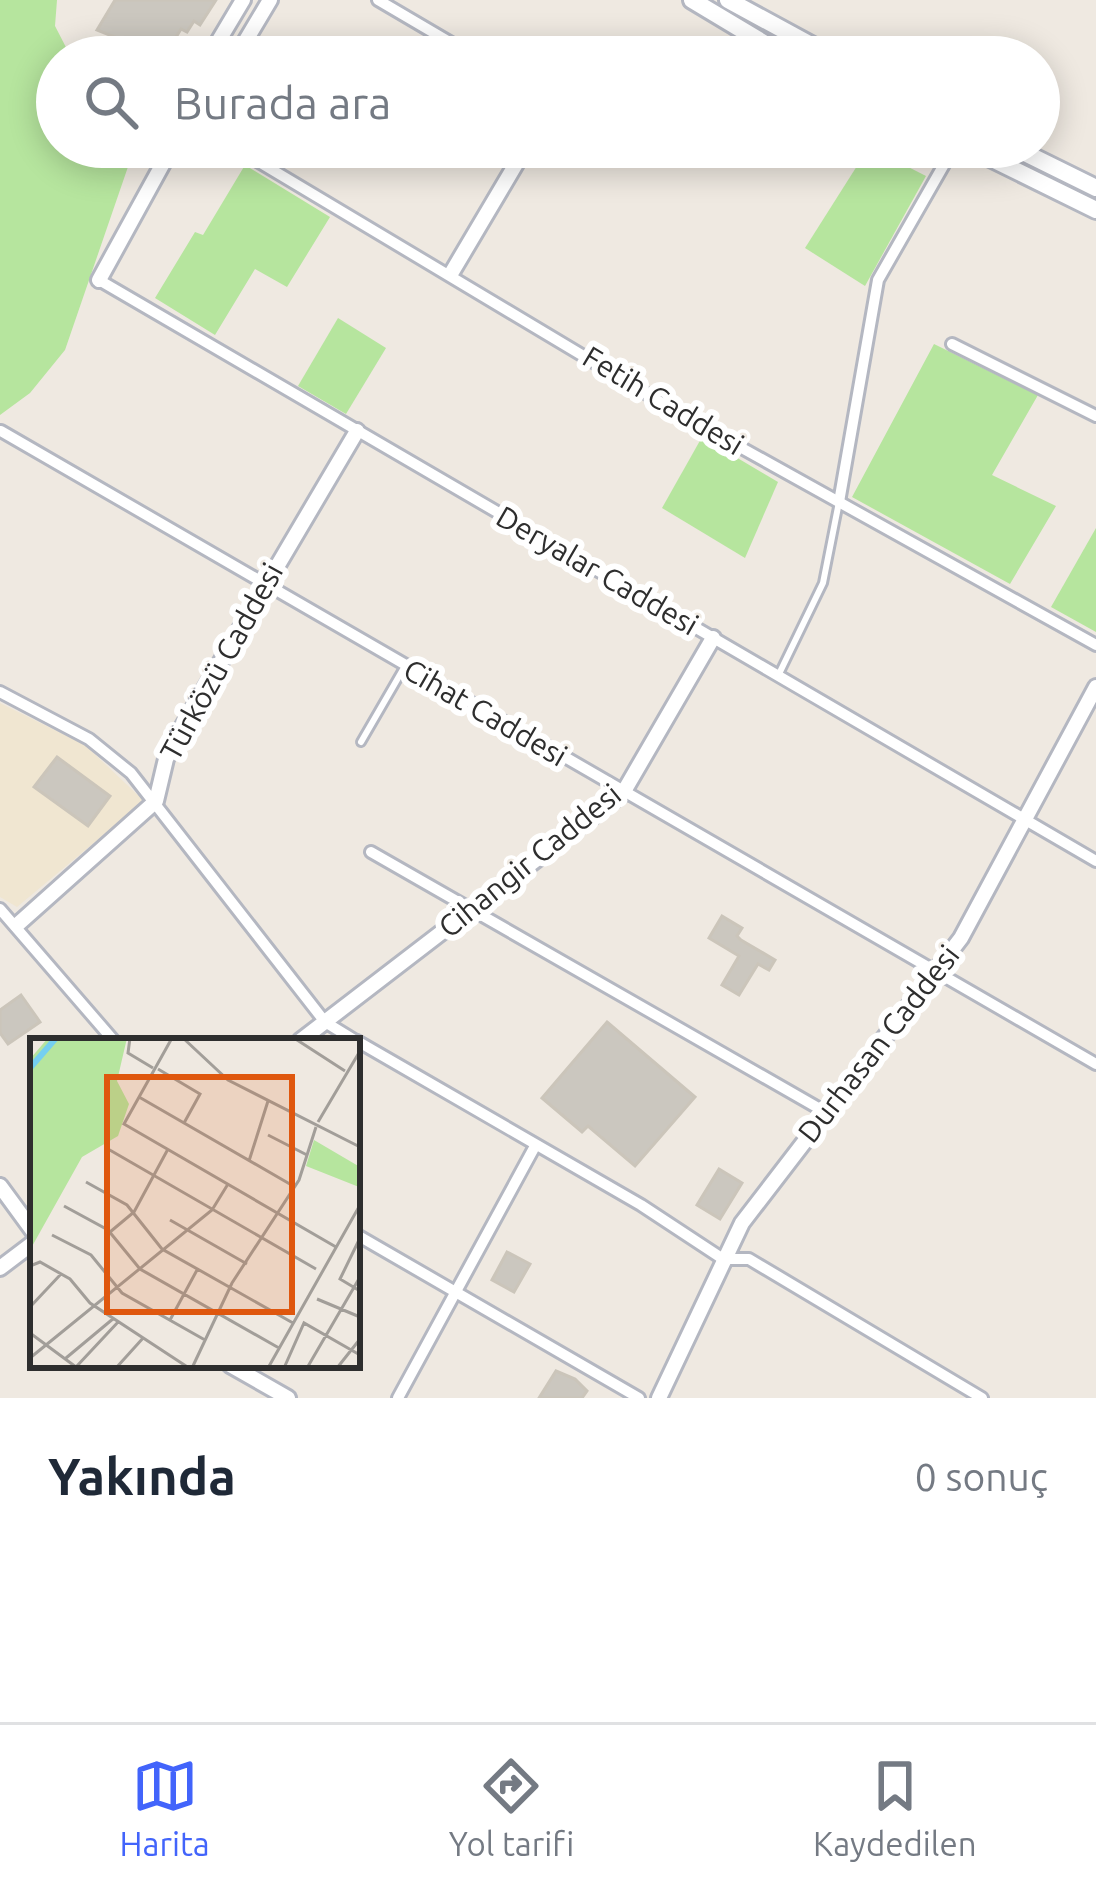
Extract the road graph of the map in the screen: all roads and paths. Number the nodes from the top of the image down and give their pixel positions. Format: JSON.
{"nodes":[{"id":1,"x":243,"y":0,"type":"edge"},
{"id":2,"x":270,"y":0,"type":"edge"},
{"id":3,"x":378,"y":0,"type":"edge"},
{"id":4,"x":692,"y":0,"type":"edge"},
{"id":5,"x":728,"y":0,"type":"edge"},
{"id":6,"x":222,"y":36,"type":"edge"},
{"id":7,"x":249,"y":36,"type":"edge"},
{"id":8,"x":439,"y":36,"type":"edge"},
{"id":9,"x":753,"y":36,"type":"edge"},
{"id":10,"x":794,"y":36,"type":"edge"},
{"id":11,"x":160,"y":168,"type":"edge"},
{"id":12,"x":271,"y":168,"type":"edge"},
{"id":13,"x":514,"y":168,"type":"edge"},
{"id":14,"x":942,"y":168,"type":"edge"},
{"id":15,"x":1011,"y":168,"type":"edge"},
{"id":16,"x":1055,"y":168,"type":"edge"},
{"id":17,"x":1096,"y":188,"type":"edge"},
{"id":18,"x":1096,"y":210,"type":"edge"},
{"id":19,"x":452,"y":272,"type":"junction"},
{"id":20,"x":99,"y":280,"type":"joint"},
{"id":21,"x":952,"y":344,"type":"dead end"},
{"id":22,"x":1096,"y":416,"type":"edge"},
{"id":23,"x":357,"y":430,"type":"junction"},
{"id":24,"x":1,"y":431,"type":"edge"},
{"id":25,"x":839,"y":502,"type":"junction"},
{"id":26,"x":262,"y":584,"type":"junction"},
{"id":27,"x":713,"y":638,"type":"junction"},
{"id":28,"x":1096,"y":645,"type":"edge"},
{"id":29,"x":405,"y":666,"type":"junction"},
{"id":30,"x":778,"y":676,"type":"junction"},
{"id":31,"x":1096,"y":687,"type":"edge"},
{"id":32,"x":0,"y":692,"type":"edge"},
{"id":33,"x":361,"y":742,"type":"dead end"},
{"id":34,"x":623,"y":793,"type":"junction"},
{"id":35,"x":156,"y":801,"type":"junction"},
{"id":36,"x":1023,"y":819,"type":"junction"},
{"id":37,"x":371,"y":852,"type":"dead end"},
{"id":38,"x":1096,"y":861,"type":"edge"},
{"id":39,"x":0,"y":909,"type":"edge"},
{"id":40,"x":471,"y":909,"type":"junction"},
{"id":41,"x":17,"y":925,"type":"junction"},
{"id":42,"x":935,"y":974,"type":"junction"},
{"id":43,"x":325,"y":1022,"type":"junction"},
{"id":44,"x":111,"y":1038,"type":"edge"},
{"id":45,"x":304,"y":1038,"type":"edge"},
{"id":46,"x":352,"y":1038,"type":"edge"},
{"id":47,"x":360,"y":1043,"type":"edge"},
{"id":48,"x":1096,"y":1064,"type":"edge"},
{"id":49,"x":827,"y":1113,"type":"junction"},
{"id":50,"x":534,"y":1148,"type":"junction"},
{"id":51,"x":0,"y":1186,"type":"edge"},
{"id":52,"x":30,"y":1227,"type":"edge"},
{"id":53,"x":360,"y":1236,"type":"edge"},
{"id":54,"x":30,"y":1245,"type":"edge"},
{"id":55,"x":723,"y":1258,"type":"junction"},
{"id":56,"x":0,"y":1268,"type":"edge"},
{"id":57,"x":456,"y":1291,"type":"junction"},
{"id":58,"x":235,"y":1368,"type":"edge"},
{"id":59,"x":288,"y":1398,"type":"edge"},
{"id":60,"x":398,"y":1398,"type":"edge"},
{"id":61,"x":638,"y":1398,"type":"edge"},
{"id":62,"x":658,"y":1398,"type":"edge"},
{"id":63,"x":982,"y":1398,"type":"edge"}],
"edges":[{"from":1,"to":6,"type":"street"},
{"from":2,"to":7,"type":"street"},
{"from":3,"to":8,"type":"street"},
{"from":4,"to":9,"type":"main road"},
{"from":5,"to":10,"type":"main road"},
{"from":11,"to":20,"type":"street"},
{"from":12,"to":19,"type":"street","name":"Fetih Caddesi"},
{"from":13,"to":19,"type":"street"},
{"from":14,"to":25,"type":"street"},
{"from":15,"to":18,"type":"main road"},
{"from":16,"to":17,"type":"main road"},
{"from":19,"to":25,"type":"street","name":"Fetih Caddesi"},
{"from":20,"to":23,"type":"street","name":"Deryalar Caddesi"},
{"from":21,"to":22,"type":"street"},
{"from":23,"to":26,"type":"street","name":"Türközü Caddesi"},
{"from":23,"to":27,"type":"street","name":"Deryalar Caddesi"},
{"from":24,"to":26,"type":"street","name":"Cihat Caddesi"},
{"from":25,"to":28,"type":"street","name":"Fetih Caddesi"},
{"from":25,"to":30,"type":"lane"},
{"from":26,"to":29,"type":"street","name":"Cihat Caddesi"},
{"from":26,"to":35,"type":"street","name":"Türközü Caddesi"},
{"from":27,"to":30,"type":"street","name":"Deryalar Caddesi"},
{"from":27,"to":34,"type":"street","name":"Cihangir Caddesi"},
{"from":29,"to":33,"type":"lane"},
{"from":29,"to":34,"type":"street","name":"Cihat Caddesi"},
{"from":30,"to":36,"type":"street","name":"Deryalar Caddesi"},
{"from":31,"to":36,"type":"street","name":"Durhasan Caddesi"},
{"from":32,"to":35,"type":"street"},
{"from":34,"to":40,"type":"street","name":"Cihangir Caddesi"},
{"from":34,"to":42,"type":"street","name":"Cihat Caddesi"},
{"from":35,"to":41,"type":"street","name":"Türközü Caddesi"},
{"from":35,"to":43,"type":"street"},
{"from":36,"to":38,"type":"street","name":"Deryalar Caddesi"},
{"from":36,"to":42,"type":"street","name":"Durhasan Caddesi"},
{"from":37,"to":40,"type":"street"},
{"from":39,"to":41,"type":"street"},
{"from":40,"to":43,"type":"street","name":"Cihangir Caddesi"},
{"from":40,"to":49,"type":"street"},
{"from":41,"to":44,"type":"street"},
{"from":42,"to":48,"type":"street","name":"Cihat Caddesi"},
{"from":42,"to":49,"type":"street","name":"Durhasan Caddesi"},
{"from":43,"to":45,"type":"street","name":"Cihangir Caddesi"},
{"from":43,"to":46,"type":"street"},
{"from":47,"to":50,"type":"street"},
{"from":49,"to":55,"type":"street","name":"Durhasan Caddesi"},
{"from":50,"to":55,"type":"street"},
{"from":50,"to":57,"type":"street"},
{"from":51,"to":52,"type":"street"},
{"from":53,"to":57,"type":"street"},
{"from":54,"to":56,"type":"street"},
{"from":55,"to":62,"type":"street","name":"Durhasan Caddesi"},
{"from":55,"to":63,"type":"street"},
{"from":57,"to":60,"type":"street"},
{"from":57,"to":61,"type":"street"},
{"from":58,"to":59,"type":"street"}]}
